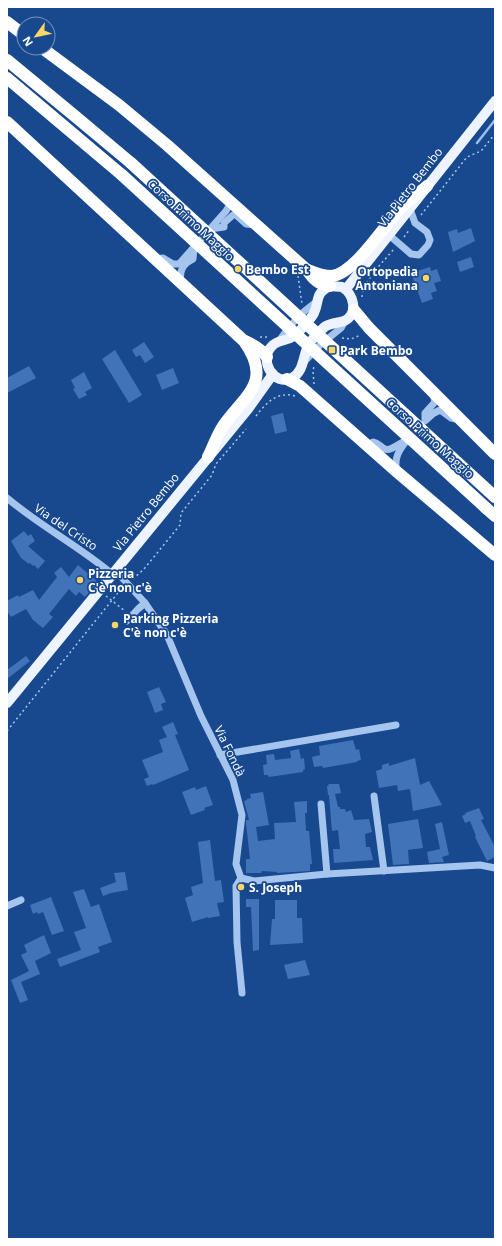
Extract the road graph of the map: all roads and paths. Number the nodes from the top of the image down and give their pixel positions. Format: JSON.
{"nodes":[{"id":1,"x":7,"y":22,"type":"edge"},
{"id":2,"x":16,"y":29,"type":"edge"},
{"id":3,"x":53,"y":56,"type":"edge"},
{"id":4,"x":7,"y":60,"type":"edge"},
{"id":5,"x":7,"y":78,"type":"edge"},
{"id":6,"x":495,"y":102,"type":"edge"},
{"id":7,"x":7,"y":122,"type":"edge"},
{"id":8,"x":427,"y":186,"type":"junction"},
{"id":9,"x":228,"y":198,"type":"junction"},
{"id":10,"x":410,"y":209,"type":"junction"},
{"id":11,"x":257,"y":225,"type":"junction"},
{"id":12,"x":210,"y":230,"type":"junction"},
{"id":13,"x":390,"y":235,"type":"junction"},
{"id":14,"x":194,"y":248,"type":"junction"},
{"id":15,"x":156,"y":259,"type":"junction"},
{"id":16,"x":306,"y":270,"type":"junction"},
{"id":17,"x":181,"y":283,"type":"junction"},
{"id":18,"x":330,"y":286,"type":"junction"},
{"id":19,"x":346,"y":289,"type":"junction"},
{"id":20,"x":354,"y":310,"type":"junction"},
{"id":21,"x":244,"y":341,"type":"junction"},
{"id":22,"x":266,"y":357,"type":"junction"},
{"id":23,"x":273,"y":374,"type":"junction"},
{"id":24,"x":287,"y":379,"type":"junction"},
{"id":25,"x":428,"y":388,"type":"junction"},
{"id":26,"x":298,"y":397,"type":"dead end"},
{"id":27,"x":252,"y":420,"type":"dead end"},
{"id":28,"x":425,"y":421,"type":"junction"},
{"id":29,"x":463,"y":422,"type":"junction"},
{"id":30,"x":248,"y":426,"type":"dead end"},
{"id":31,"x":407,"y":440,"type":"junction"},
{"id":32,"x":366,"y":446,"type":"junction"},
{"id":33,"x":495,"y":454,"type":"edge"},
{"id":34,"x":208,"y":457,"type":"junction"},
{"id":35,"x":396,"y":471,"type":"junction"},
{"id":36,"x":495,"y":497,"type":"edge"},
{"id":37,"x":7,"y":498,"type":"edge"},
{"id":38,"x":491,"y":512,"type":"edge"},
{"id":39,"x":495,"y":555,"type":"edge"},
{"id":40,"x":114,"y":572,"type":"junction"},
{"id":41,"x":134,"y":578,"type":"dead end"},
{"id":42,"x":124,"y":587,"type":"dead end"},
{"id":43,"x":112,"y":600,"type":"junction"},
{"id":44,"x":145,"y":603,"type":"junction"},
{"id":45,"x":130,"y":618,"type":"joint"},
{"id":46,"x":7,"y":702,"type":"edge"},
{"id":47,"x":396,"y":725,"type":"dead end"},
{"id":48,"x":7,"y":731,"type":"edge"},
{"id":49,"x":220,"y":755,"type":"junction"},
{"id":50,"x":374,"y":796,"type":"dead end"},
{"id":51,"x":322,"y":804,"type":"dead end"},
{"id":52,"x":495,"y":868,"type":"edge"},
{"id":53,"x":384,"y":871,"type":"junction"},
{"id":54,"x":327,"y":874,"type":"junction"},
{"id":55,"x":241,"y":878,"type":"junction"},
{"id":56,"x":21,"y":900,"type":"dead end"},
{"id":57,"x":7,"y":906,"type":"edge"},
{"id":58,"x":242,"y":993,"type":"dead end"}],
"edges":[{"from":1,"to":2,"type":"highway"},
{"from":3,"to":9,"type":"highway"},
{"from":4,"to":36,"type":"highway","name":"Corso Primo Maggio","bridge":true},
{"from":5,"to":38,"type":"highway","name":"Corso Primo Maggio","bridge":true},
{"from":6,"to":8,"type":"main road","name":"Via Pietro Bembo"},
{"from":7,"to":15,"type":"highway"},
{"from":8,"to":10,"type":"main road","name":"Via Pietro Bembo"},
{"from":8,"to":16,"type":"highway"},
{"from":9,"to":11,"type":"highway"},
{"from":9,"to":12,"type":"street"},
{"from":10,"to":13,"type":"main road","name":"Via Pietro Bembo"},
{"from":10,"to":13,"type":"street"},
{"from":11,"to":12,"type":"street"},
{"from":11,"to":16,"type":"highway"},
{"from":12,"to":14,"type":"street"},
{"from":13,"to":19,"type":"main road","name":"Via Pietro Bembo"},
{"from":14,"to":15,"type":"street"},
{"from":14,"to":17,"type":"street"},
{"from":15,"to":17,"type":"highway"},
{"from":16,"to":18,"type":"highway"},
{"from":17,"to":21,"type":"highway"},
{"from":18,"to":19,"type":"main road"},
{"from":18,"to":22,"type":"main road"},
{"from":19,"to":20,"type":"main road"},
{"from":20,"to":24,"type":"main road"},
{"from":20,"to":25,"type":"highway"},
{"from":21,"to":22,"type":"highway"},
{"from":21,"to":34,"type":"highway"},
{"from":22,"to":23,"type":"main road"},
{"from":23,"to":24,"type":"main road"},
{"from":23,"to":34,"type":"main road","name":"Via Pietro Bembo"},
{"from":24,"to":32,"type":"highway"},
{"from":25,"to":28,"type":"street"},
{"from":25,"to":29,"type":"highway"},
{"from":26,"to":27,"type":"path"},
{"from":28,"to":29,"type":"street"},
{"from":28,"to":31,"type":"street"},
{"from":29,"to":33,"type":"highway"},
{"from":30,"to":41,"type":"path"},
{"from":31,"to":32,"type":"street"},
{"from":31,"to":35,"type":"street"},
{"from":32,"to":35,"type":"highway"},
{"from":34,"to":40,"type":"main road","name":"Via Pietro Bembo"},
{"from":35,"to":39,"type":"highway"},
{"from":37,"to":40,"type":"street","name":"Via del Cristo"},
{"from":40,"to":44,"type":"street","name":"Via Fondà"},
{"from":40,"to":46,"type":"main road","name":"Via Pietro Bembo"},
{"from":42,"to":43,"type":"path"},
{"from":43,"to":45,"type":"path"},
{"from":43,"to":48,"type":"path"},
{"from":44,"to":45,"type":"street"},
{"from":44,"to":49,"type":"street","name":"Via Fondà"},
{"from":47,"to":49,"type":"street"},
{"from":49,"to":55,"type":"street","name":"Via Fondà"},
{"from":50,"to":53,"type":"street"},
{"from":51,"to":54,"type":"street"},
{"from":52,"to":53,"type":"street"},
{"from":53,"to":54,"type":"street"},
{"from":54,"to":55,"type":"street"},
{"from":55,"to":58,"type":"street"},
{"from":56,"to":57,"type":"street"}]}
